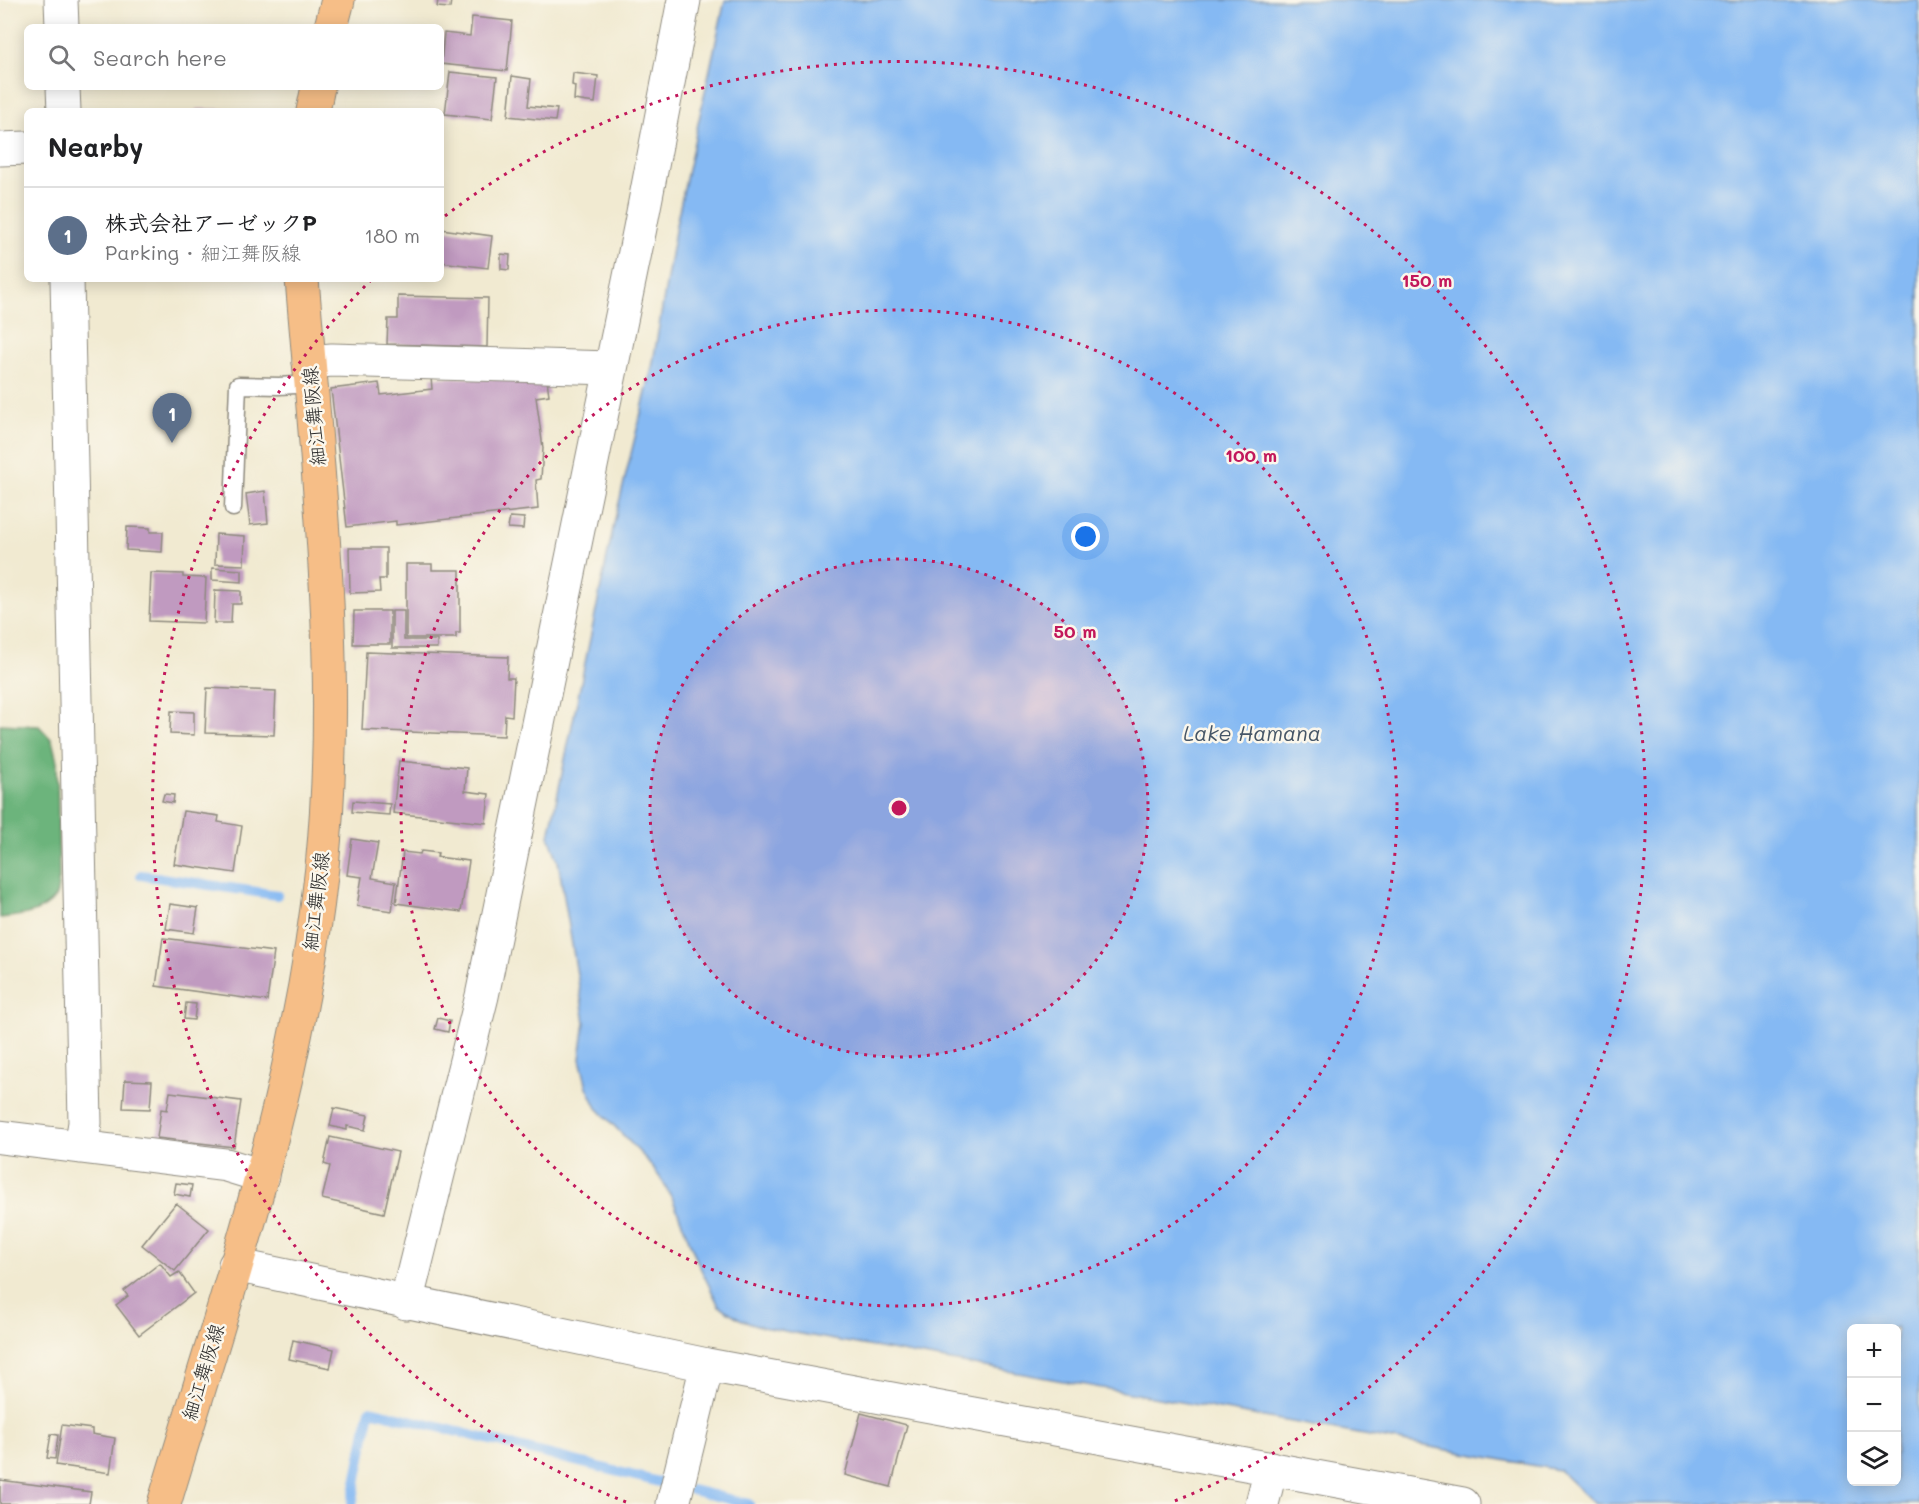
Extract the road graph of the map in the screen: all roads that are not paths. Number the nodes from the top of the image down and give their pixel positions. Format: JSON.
{"nodes":[{"id":1,"x":61,"y":0,"type":"edge"},
{"id":2,"x":338,"y":0,"type":"edge"},
{"id":3,"x":684,"y":0,"type":"edge"},
{"id":4,"x":62,"y":24,"type":"edge"},
{"id":5,"x":333,"y":24,"type":"edge"},
{"id":6,"x":63,"y":90,"type":"edge"},
{"id":7,"x":317,"y":90,"type":"edge"},
{"id":8,"x":64,"y":108,"type":"edge"},
{"id":9,"x":314,"y":108,"type":"edge"},
{"id":10,"x":0,"y":148,"type":"edge"},
{"id":11,"x":24,"y":148,"type":"edge"},
{"id":12,"x":67,"y":282,"type":"edge"},
{"id":13,"x":302,"y":282,"type":"edge"},
{"id":14,"x":611,"y":368,"type":"junction"},
{"id":15,"x":310,"y":373,"type":"junction"},
{"id":16,"x":233,"y":508,"type":"dead end"},
{"id":17,"x":0,"y":1137,"type":"edge"},
{"id":18,"x":81,"y":1147,"type":"junction"},
{"id":19,"x":262,"y":1176,"type":"junction"},
{"id":20,"x":236,"y":1265,"type":"junction"},
{"id":21,"x":406,"y":1303,"type":"junction"},
{"id":22,"x":707,"y":1365,"type":"junction"},
{"id":23,"x":1271,"y":1468,"type":"junction"},
{"id":24,"x":164,"y":1504,"type":"edge"},
{"id":25,"x":673,"y":1504,"type":"edge"},
{"id":26,"x":1262,"y":1504,"type":"edge"},
{"id":27,"x":1463,"y":1504,"type":"edge"}],
"edges":[{"from":1,"to":4,"type":"street"},
{"from":2,"to":5,"type":"main road"},
{"from":3,"to":14,"type":"street"},
{"from":6,"to":8,"type":"street"},
{"from":7,"to":9,"type":"main road"},
{"from":10,"to":11,"type":"street"},
{"from":12,"to":18,"type":"street"},
{"from":13,"to":15,"type":"main road","name":"細江舞阪線"},
{"from":14,"to":15,"type":"street"},
{"from":14,"to":21,"type":"street"},
{"from":15,"to":16,"type":"lane"},
{"from":15,"to":19,"type":"main road","name":"細江舞阪線"},
{"from":17,"to":18,"type":"street"},
{"from":18,"to":19,"type":"street"},
{"from":19,"to":20,"type":"main road","name":"細江舞阪線"},
{"from":20,"to":21,"type":"street"},
{"from":20,"to":24,"type":"main road","name":"細江舞阪線"},
{"from":21,"to":22,"type":"street"},
{"from":22,"to":23,"type":"street"},
{"from":22,"to":25,"type":"street"},
{"from":23,"to":26,"type":"street"},
{"from":23,"to":27,"type":"street"}]}
